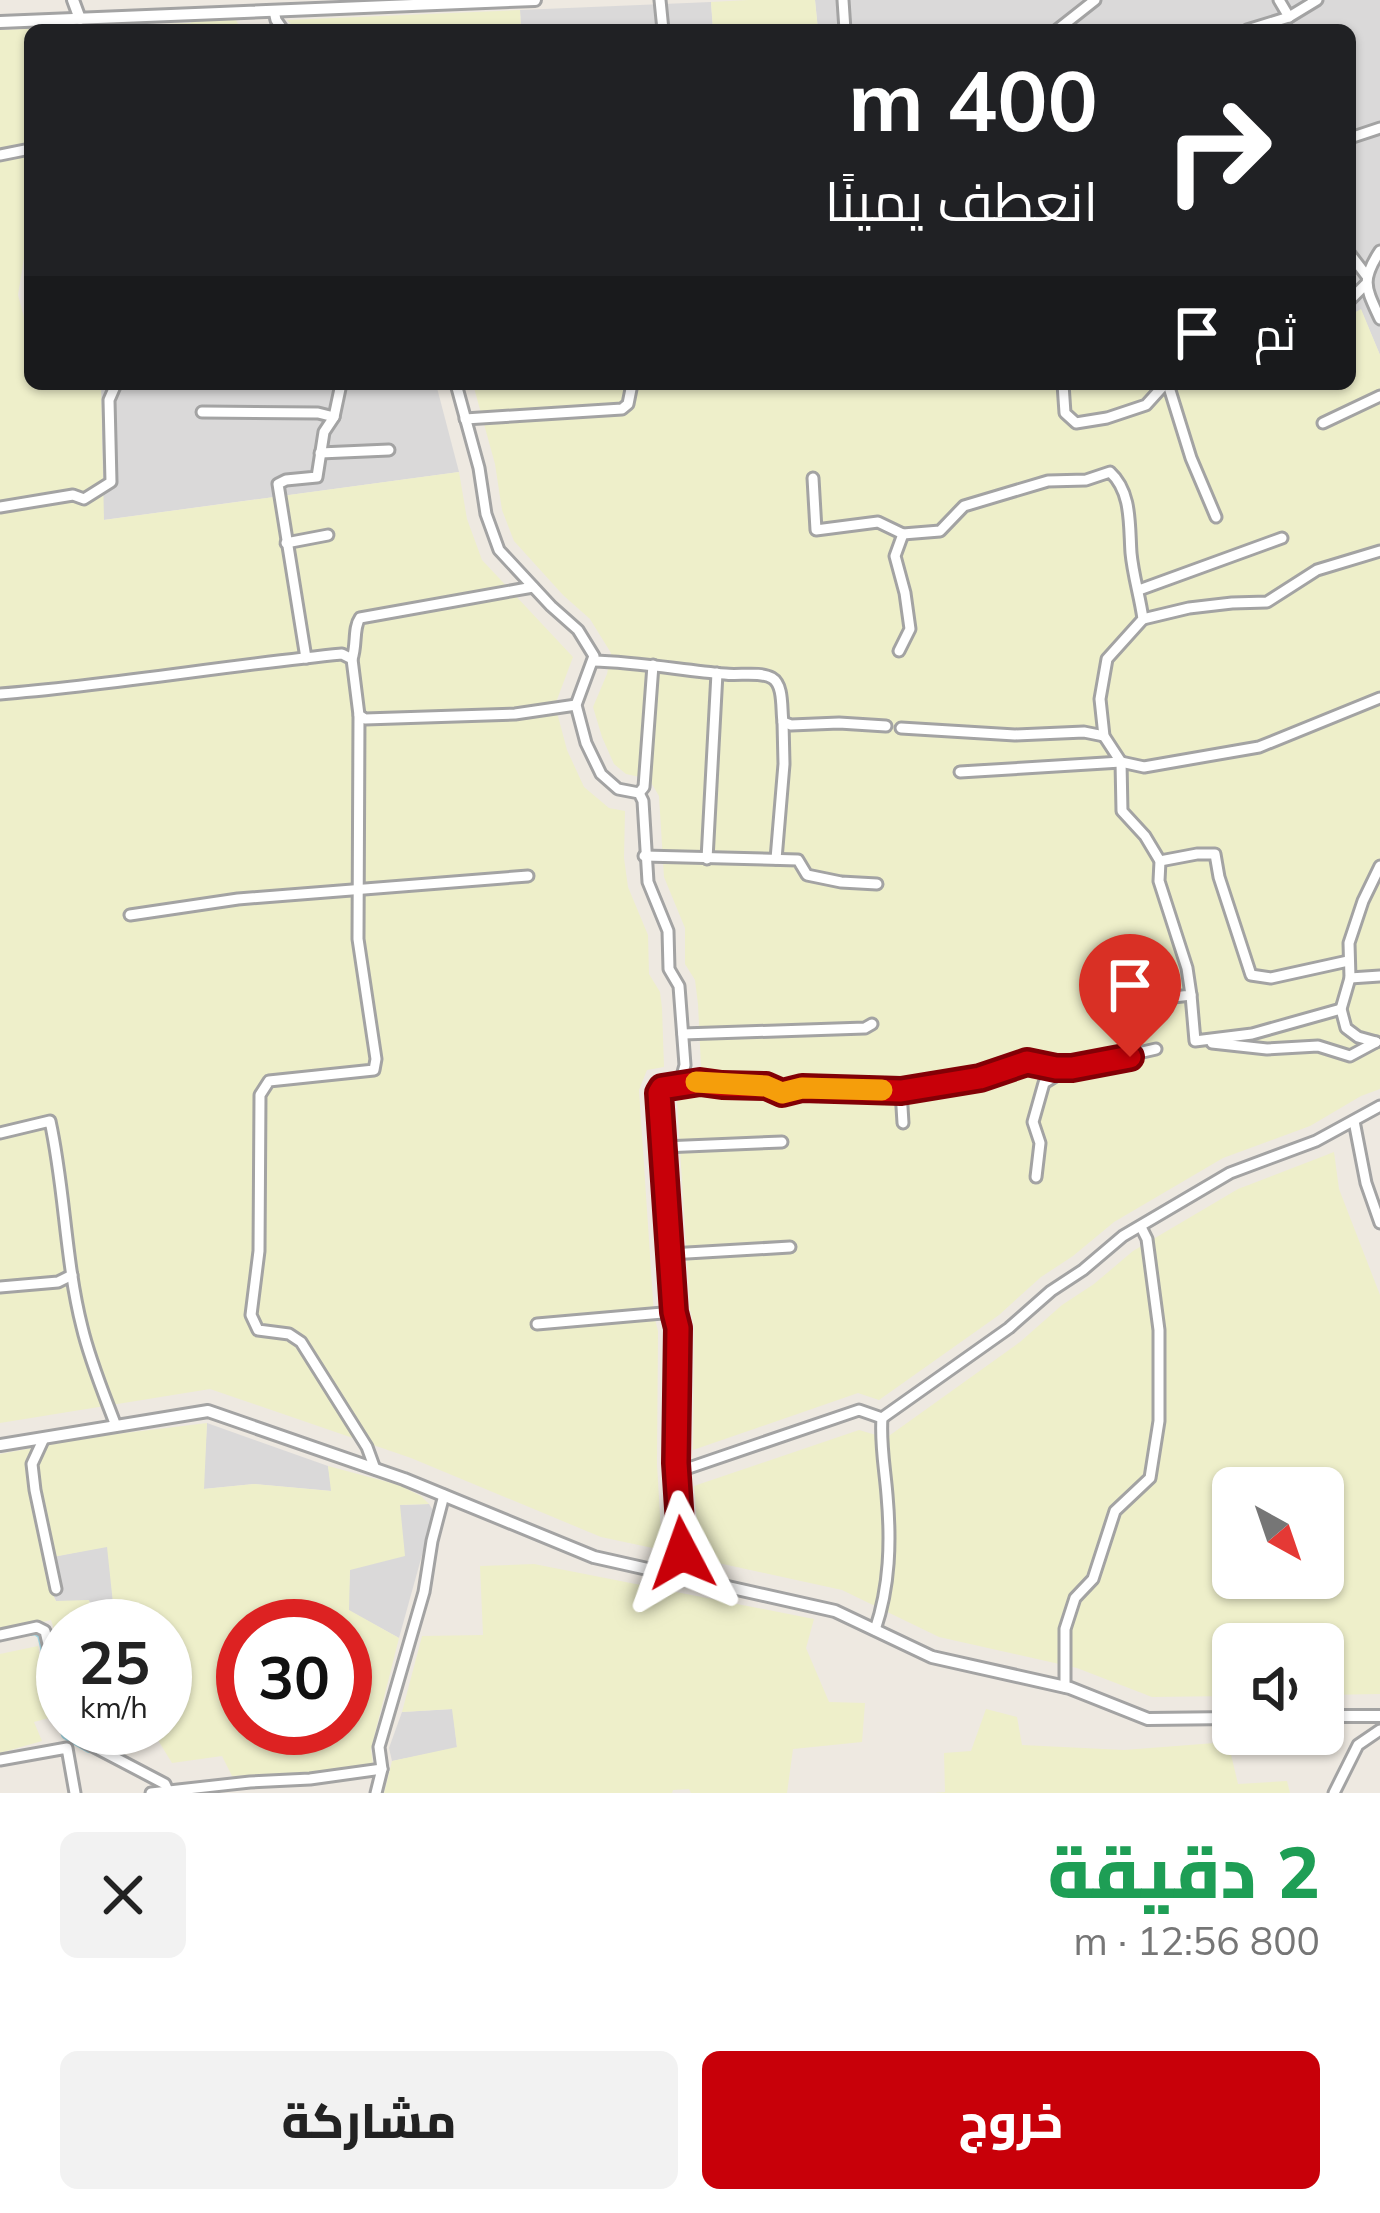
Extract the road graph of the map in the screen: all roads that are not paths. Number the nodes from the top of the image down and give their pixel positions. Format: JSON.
{"nodes":[{"id":1,"x":73,"y":0,"type":"edge"},
{"id":2,"x":535,"y":0,"type":"edge"},
{"id":3,"x":1095,"y":0,"type":"edge"},
{"id":4,"x":1280,"y":0,"type":"edge"},
{"id":5,"x":1317,"y":0,"type":"edge"},
{"id":6,"x":362,"y":4,"type":"edge"},
{"id":7,"x":278,"y":7,"type":"edge"},
{"id":8,"x":1289,"y":17,"type":"junction"},
{"id":9,"x":80,"y":19,"type":"junction"},
{"id":10,"x":0,"y":22,"type":"edge"},
{"id":11,"x":1065,"y":24,"type":"edge"},
{"id":12,"x":1266,"y":24,"type":"edge"},
{"id":13,"x":1380,"y":250,"type":"edge"},
{"id":14,"x":1356,"y":264,"type":"edge"},
{"id":15,"x":1366,"y":280,"type":"junction"},
{"id":16,"x":1356,"y":292,"type":"edge"},
{"id":17,"x":1380,"y":319,"type":"edge"},
{"id":18,"x":113,"y":390,"type":"edge"},
{"id":19,"x":339,"y":390,"type":"edge"},
{"id":20,"x":458,"y":390,"type":"edge"},
{"id":21,"x":631,"y":390,"type":"edge"},
{"id":22,"x":1063,"y":390,"type":"edge"},
{"id":23,"x":1161,"y":390,"type":"edge"},
{"id":24,"x":1169,"y":390,"type":"edge"},
{"id":25,"x":1380,"y":396,"type":"edge"},
{"id":26,"x":202,"y":412,"type":"dead end"},
{"id":27,"x":334,"y":417,"type":"junction"},
{"id":28,"x":466,"y":418,"type":"junction"},
{"id":29,"x":1322,"y":423,"type":"dead end"},
{"id":30,"x":389,"y":450,"type":"dead end"},
{"id":31,"x":320,"y":453,"type":"junction"},
{"id":32,"x":812,"y":478,"type":"dead end"},
{"id":33,"x":0,"y":507,"type":"edge"},
{"id":34,"x":1216,"y":517,"type":"dead end"},
{"id":35,"x":903,"y":534,"type":"junction"},
{"id":36,"x":328,"y":535,"type":"dead end"},
{"id":37,"x":1282,"y":538,"type":"dead end"},
{"id":38,"x":286,"y":543,"type":"junction"},
{"id":39,"x":1380,"y":551,"type":"edge"},
{"id":40,"x":533,"y":587,"type":"junction"},
{"id":41,"x":1138,"y":590,"type":"junction"},
{"id":42,"x":1143,"y":619,"type":"junction"},
{"id":43,"x":899,"y":651,"type":"dead end"},
{"id":44,"x":306,"y":658,"type":"junction"},
{"id":45,"x":352,"y":659,"type":"junction"},
{"id":46,"x":593,"y":661,"type":"junction"},
{"id":47,"x":653,"y":664,"type":"junction"},
{"id":48,"x":717,"y":673,"type":"junction"},
{"id":49,"x":0,"y":694,"type":"edge"},
{"id":50,"x":1380,"y":698,"type":"edge"},
{"id":51,"x":576,"y":706,"type":"junction"},
{"id":52,"x":359,"y":715,"type":"junction"},
{"id":53,"x":783,"y":722,"type":"junction"},
{"id":54,"x":886,"y":726,"type":"dead end"},
{"id":55,"x":901,"y":728,"type":"dead end"},
{"id":56,"x":1104,"y":736,"type":"junction"},
{"id":57,"x":1121,"y":762,"type":"junction"},
{"id":58,"x":960,"y":772,"type":"dead end"},
{"id":59,"x":639,"y":794,"type":"junction"},
{"id":60,"x":644,"y":856,"type":"junction"},
{"id":61,"x":707,"y":859,"type":"junction"},
{"id":62,"x":776,"y":859,"type":"junction"},
{"id":63,"x":1160,"y":860,"type":"junction"},
{"id":64,"x":1380,"y":866,"type":"edge"},
{"id":65,"x":528,"y":876,"type":"dead end"},
{"id":66,"x":877,"y":884,"type":"dead end"},
{"id":67,"x":359,"y":888,"type":"junction"},
{"id":68,"x":130,"y":915,"type":"dead end"},
{"id":69,"x":1348,"y":961,"type":"junction"},
{"id":70,"x":1380,"y":976,"type":"edge"},
{"id":71,"x":1350,"y":978,"type":"junction"},
{"id":72,"x":1191,"y":995,"type":"junction"},
{"id":73,"x":1130,"y":1002,"type":"dead end"},
{"id":74,"x":1341,"y":1009,"type":"junction"},
{"id":75,"x":872,"y":1024,"type":"dead end"},
{"id":76,"x":683,"y":1034,"type":"junction"},
{"id":77,"x":1195,"y":1041,"type":"junction"},
{"id":78,"x":1378,"y":1042,"type":"edge"},
{"id":79,"x":1156,"y":1049,"type":"dead end"},
{"id":80,"x":1072,"y":1068,"type":"junction"},
{"id":81,"x":680,"y":1084,"type":"junction"},
{"id":82,"x":901,"y":1091,"type":"junction"},
{"id":83,"x":1380,"y":1106,"type":"edge"},
{"id":84,"x":1354,"y":1121,"type":"junction"},
{"id":85,"x":903,"y":1123,"type":"dead end"},
{"id":86,"x":0,"y":1132,"type":"edge"},
{"id":87,"x":782,"y":1142,"type":"dead end"},
{"id":88,"x":663,"y":1147,"type":"junction"},
{"id":89,"x":1036,"y":1177,"type":"dead end"},
{"id":90,"x":1380,"y":1223,"type":"edge"},
{"id":91,"x":1141,"y":1227,"type":"junction"},
{"id":92,"x":790,"y":1247,"type":"dead end"},
{"id":93,"x":670,"y":1254,"type":"junction"},
{"id":94,"x":72,"y":1275,"type":"junction"},
{"id":95,"x":0,"y":1287,"type":"edge"},
{"id":96,"x":674,"y":1312,"type":"junction"},
{"id":97,"x":537,"y":1324,"type":"dead end"},
{"id":98,"x":882,"y":1418,"type":"junction"},
{"id":99,"x":116,"y":1426,"type":"junction"},
{"id":100,"x":44,"y":1438,"type":"junction"},
{"id":101,"x":0,"y":1445,"type":"edge"},
{"id":102,"x":374,"y":1468,"type":"junction"},
{"id":103,"x":677,"y":1472,"type":"junction"},
{"id":104,"x":444,"y":1495,"type":"junction"},
{"id":105,"x":686,"y":1578,"type":"junction"},
{"id":106,"x":56,"y":1589,"type":"dead end"},
{"id":107,"x":36,"y":1627,"type":"edge"},
{"id":108,"x":875,"y":1630,"type":"junction"},
{"id":109,"x":0,"y":1635,"type":"edge"},
{"id":110,"x":1065,"y":1687,"type":"junction"},
{"id":111,"x":1380,"y":1715,"type":"edge"},
{"id":112,"x":1344,"y":1716,"type":"edge"},
{"id":113,"x":1212,"y":1718,"type":"edge"},
{"id":114,"x":1380,"y":1730,"type":"edge"},
{"id":115,"x":110,"y":1755,"type":"edge"},
{"id":116,"x":0,"y":1760,"type":"edge"},
{"id":117,"x":382,"y":1769,"type":"junction"},
{"id":118,"x":169,"y":1792,"type":"edge"},
{"id":119,"x":75,"y":1793,"type":"edge"},
{"id":120,"x":151,"y":1793,"type":"edge"},
{"id":121,"x":376,"y":1793,"type":"edge"},
{"id":122,"x":1334,"y":1793,"type":"edge"}],
"edges":[{"from":1,"to":9,"type":"street"},
{"from":2,"to":6,"type":"street"},
{"from":3,"to":11,"type":"street"},
{"from":4,"to":8,"type":"street"},
{"from":5,"to":8,"type":"street"},
{"from":6,"to":7,"type":"street"},
{"from":7,"to":9,"type":"street"},
{"from":8,"to":12,"type":"street"},
{"from":9,"to":10,"type":"street"},
{"from":13,"to":15,"type":"street"},
{"from":14,"to":15,"type":"street"},
{"from":15,"to":16,"type":"street"},
{"from":15,"to":17,"type":"street"},
{"from":18,"to":33,"type":"street"},
{"from":19,"to":27,"type":"street"},
{"from":20,"to":28,"type":"street"},
{"from":21,"to":28,"type":"street"},
{"from":22,"to":23,"type":"street"},
{"from":24,"to":34,"type":"street"},
{"from":25,"to":29,"type":"street"},
{"from":26,"to":27,"type":"street"},
{"from":27,"to":31,"type":"street"},
{"from":28,"to":40,"type":"street"},
{"from":30,"to":31,"type":"street"},
{"from":31,"to":38,"type":"street"},
{"from":32,"to":35,"type":"street"},
{"from":35,"to":41,"type":"street"},
{"from":35,"to":43,"type":"street"},
{"from":36,"to":38,"type":"street"},
{"from":37,"to":41,"type":"street"},
{"from":38,"to":44,"type":"street"},
{"from":39,"to":42,"type":"street"},
{"from":40,"to":45,"type":"street"},
{"from":40,"to":46,"type":"street"},
{"from":41,"to":42,"type":"street"},
{"from":42,"to":56,"type":"street"},
{"from":44,"to":45,"type":"street"},
{"from":44,"to":49,"type":"street"},
{"from":45,"to":52,"type":"street"},
{"from":46,"to":47,"type":"street"},
{"from":46,"to":51,"type":"street"},
{"from":47,"to":48,"type":"street"},
{"from":47,"to":59,"type":"street"},
{"from":48,"to":53,"type":"street"},
{"from":48,"to":61,"type":"street"},
{"from":50,"to":57,"type":"street"},
{"from":51,"to":52,"type":"street"},
{"from":51,"to":59,"type":"street"},
{"from":52,"to":67,"type":"street"},
{"from":53,"to":54,"type":"street"},
{"from":53,"to":62,"type":"street"},
{"from":55,"to":56,"type":"street"},
{"from":56,"to":57,"type":"street"},
{"from":57,"to":58,"type":"street"},
{"from":57,"to":63,"type":"street"},
{"from":59,"to":60,"type":"street"},
{"from":60,"to":61,"type":"street"},
{"from":60,"to":76,"type":"street"},
{"from":61,"to":62,"type":"street"},
{"from":62,"to":66,"type":"street"},
{"from":63,"to":69,"type":"street"},
{"from":63,"to":72,"type":"street"},
{"from":64,"to":69,"type":"street"},
{"from":65,"to":67,"type":"street"},
{"from":67,"to":68,"type":"street"},
{"from":67,"to":102,"type":"street"},
{"from":69,"to":71,"type":"street"},
{"from":70,"to":71,"type":"street"},
{"from":71,"to":74,"type":"street"},
{"from":72,"to":73,"type":"street"},
{"from":72,"to":77,"type":"street"},
{"from":74,"to":77,"type":"street"},
{"from":74,"to":78,"type":"street"},
{"from":75,"to":76,"type":"street"},
{"from":76,"to":81,"type":"street"},
{"from":77,"to":78,"type":"street"},
{"from":79,"to":80,"type":"street"},
{"from":80,"to":82,"type":"street"},
{"from":80,"to":89,"type":"street"},
{"from":81,"to":82,"type":"street"},
{"from":81,"to":88,"type":"street"},
{"from":82,"to":85,"type":"street"},
{"from":83,"to":84,"type":"street"},
{"from":84,"to":90,"type":"street"},
{"from":84,"to":91,"type":"street"},
{"from":86,"to":94,"type":"street"},
{"from":87,"to":88,"type":"street"},
{"from":88,"to":93,"type":"street"},
{"from":91,"to":98,"type":"street"},
{"from":91,"to":110,"type":"street"},
{"from":92,"to":93,"type":"street"},
{"from":93,"to":96,"type":"street"},
{"from":94,"to":95,"type":"street"},
{"from":94,"to":99,"type":"street"},
{"from":96,"to":97,"type":"street"},
{"from":96,"to":103,"type":"street"},
{"from":98,"to":103,"type":"street"},
{"from":98,"to":108,"type":"street"},
{"from":99,"to":100,"type":"street"},
{"from":99,"to":102,"type":"street"},
{"from":100,"to":101,"type":"street"},
{"from":100,"to":106,"type":"street"},
{"from":102,"to":104,"type":"street"},
{"from":103,"to":105,"type":"street"},
{"from":104,"to":105,"type":"street"},
{"from":104,"to":117,"type":"street"},
{"from":105,"to":108,"type":"street"},
{"from":107,"to":109,"type":"street"},
{"from":108,"to":110,"type":"street"},
{"from":110,"to":113,"type":"street"},
{"from":111,"to":112,"type":"street"},
{"from":114,"to":122,"type":"street"},
{"from":115,"to":118,"type":"street"},
{"from":116,"to":119,"type":"street"},
{"from":117,"to":118,"type":"street"},
{"from":117,"to":121,"type":"street"},
{"from":118,"to":120,"type":"street"}]}
